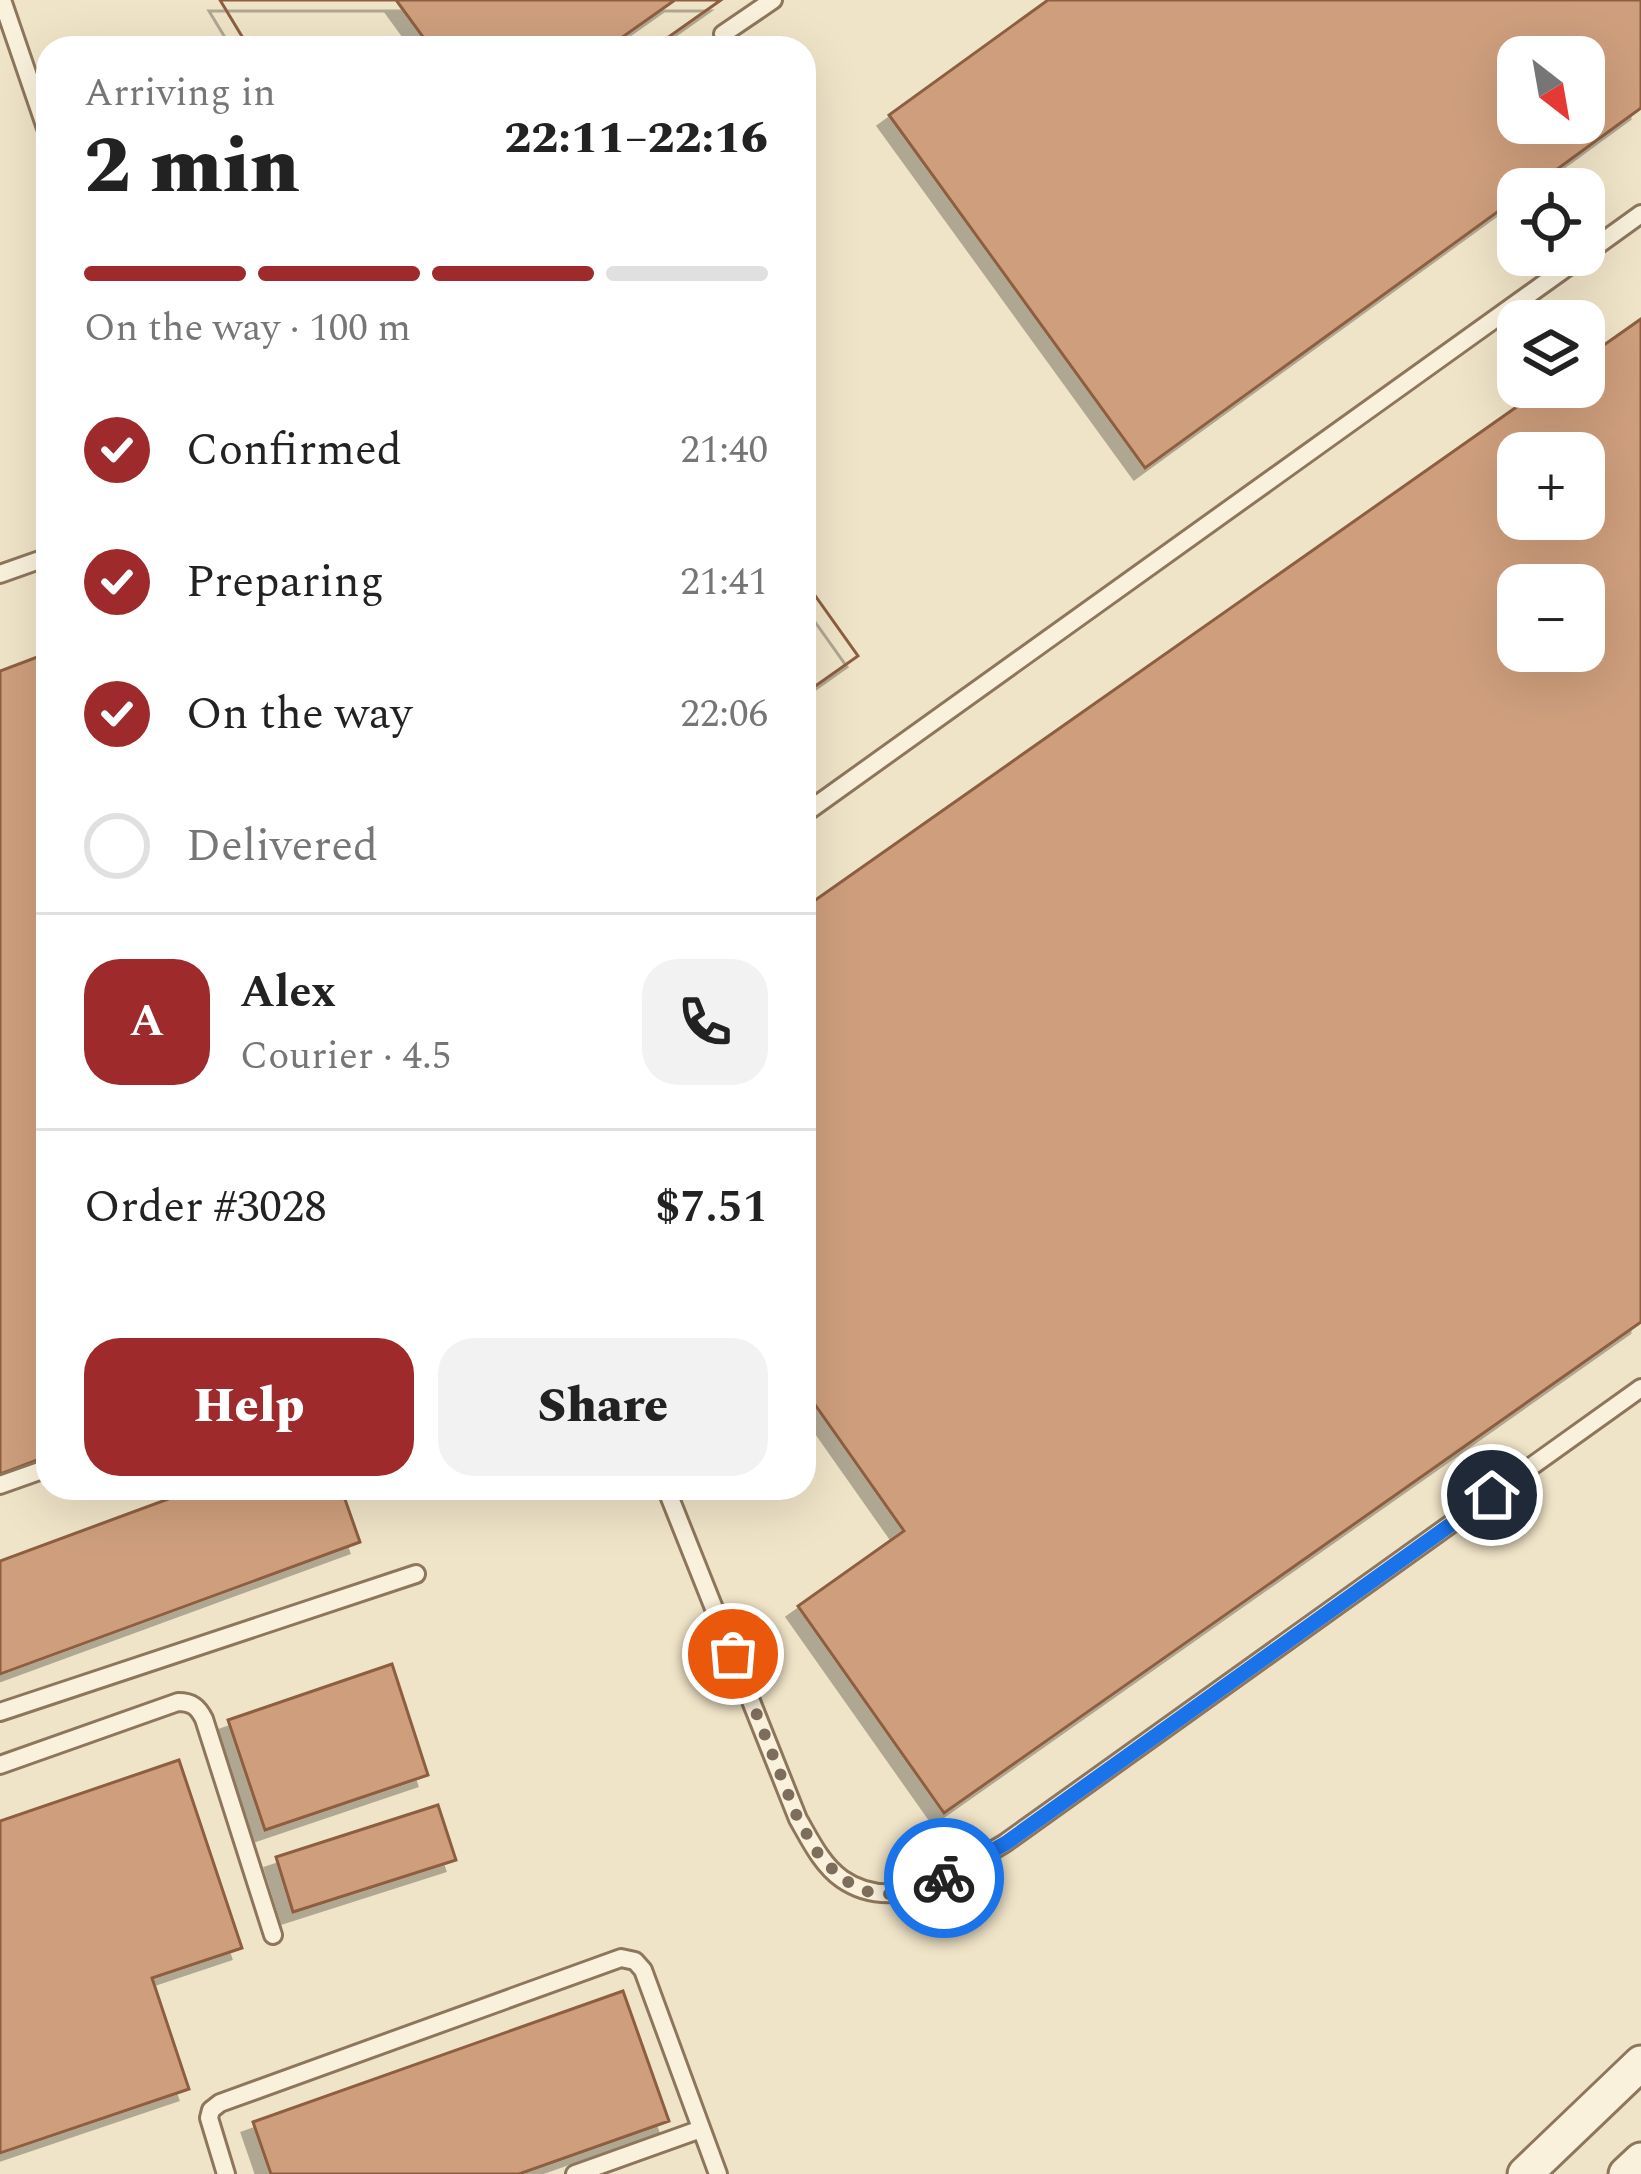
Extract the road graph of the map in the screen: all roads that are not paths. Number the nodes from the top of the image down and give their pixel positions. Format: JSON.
{"nodes":[{"id":1,"x":2,"y":0,"type":"edge"},
{"id":2,"x":773,"y":0,"type":"edge"},
{"id":3,"x":723,"y":34,"type":"dead end"},
{"id":4,"x":36,"y":99,"type":"edge"},
{"id":5,"x":1641,"y":214,"type":"edge"},
{"id":6,"x":1605,"y":240,"type":"edge"},
{"id":7,"x":1555,"y":276,"type":"edge"},
{"id":8,"x":36,"y":561,"type":"edge"},
{"id":9,"x":0,"y":574,"type":"edge"},
{"id":10,"x":816,"y":805,"type":"edge"},
{"id":11,"x":1641,"y":1388,"type":"edge"},
{"id":12,"x":36,"y":1472,"type":"edge"},
{"id":13,"x":0,"y":1485,"type":"edge"},
{"id":14,"x":672,"y":1500,"type":"edge"},
{"id":15,"x":416,"y":1574,"type":"dead end"},
{"id":16,"x":0,"y":1712,"type":"edge"},
{"id":17,"x":0,"y":1765,"type":"edge"},
{"id":18,"x":273,"y":1935,"type":"dead end"},
{"id":19,"x":1641,"y":2063,"type":"edge"},
{"id":20,"x":701,"y":2129,"type":"junction"},
{"id":21,"x":1641,"y":2160,"type":"edge"},
{"id":22,"x":226,"y":2174,"type":"edge"},
{"id":23,"x":575,"y":2174,"type":"edge"},
{"id":24,"x":718,"y":2174,"type":"edge"},
{"id":25,"x":1525,"y":2174,"type":"edge"},
{"id":26,"x":1626,"y":2174,"type":"edge"}],
"edges":[{"from":1,"to":4,"type":"lane"},
{"from":2,"to":3,"type":"lane"},
{"from":5,"to":6,"type":"lane"},
{"from":7,"to":10,"type":"lane"},
{"from":8,"to":9,"type":"lane"},
{"from":11,"to":14,"type":"lane"},
{"from":12,"to":13,"type":"lane"},
{"from":15,"to":16,"type":"lane"},
{"from":17,"to":18,"type":"lane"},
{"from":19,"to":25,"type":"street"},
{"from":20,"to":22,"type":"lane"},
{"from":20,"to":23,"type":"lane"},
{"from":20,"to":24,"type":"lane"},
{"from":21,"to":26,"type":"street"}]}
